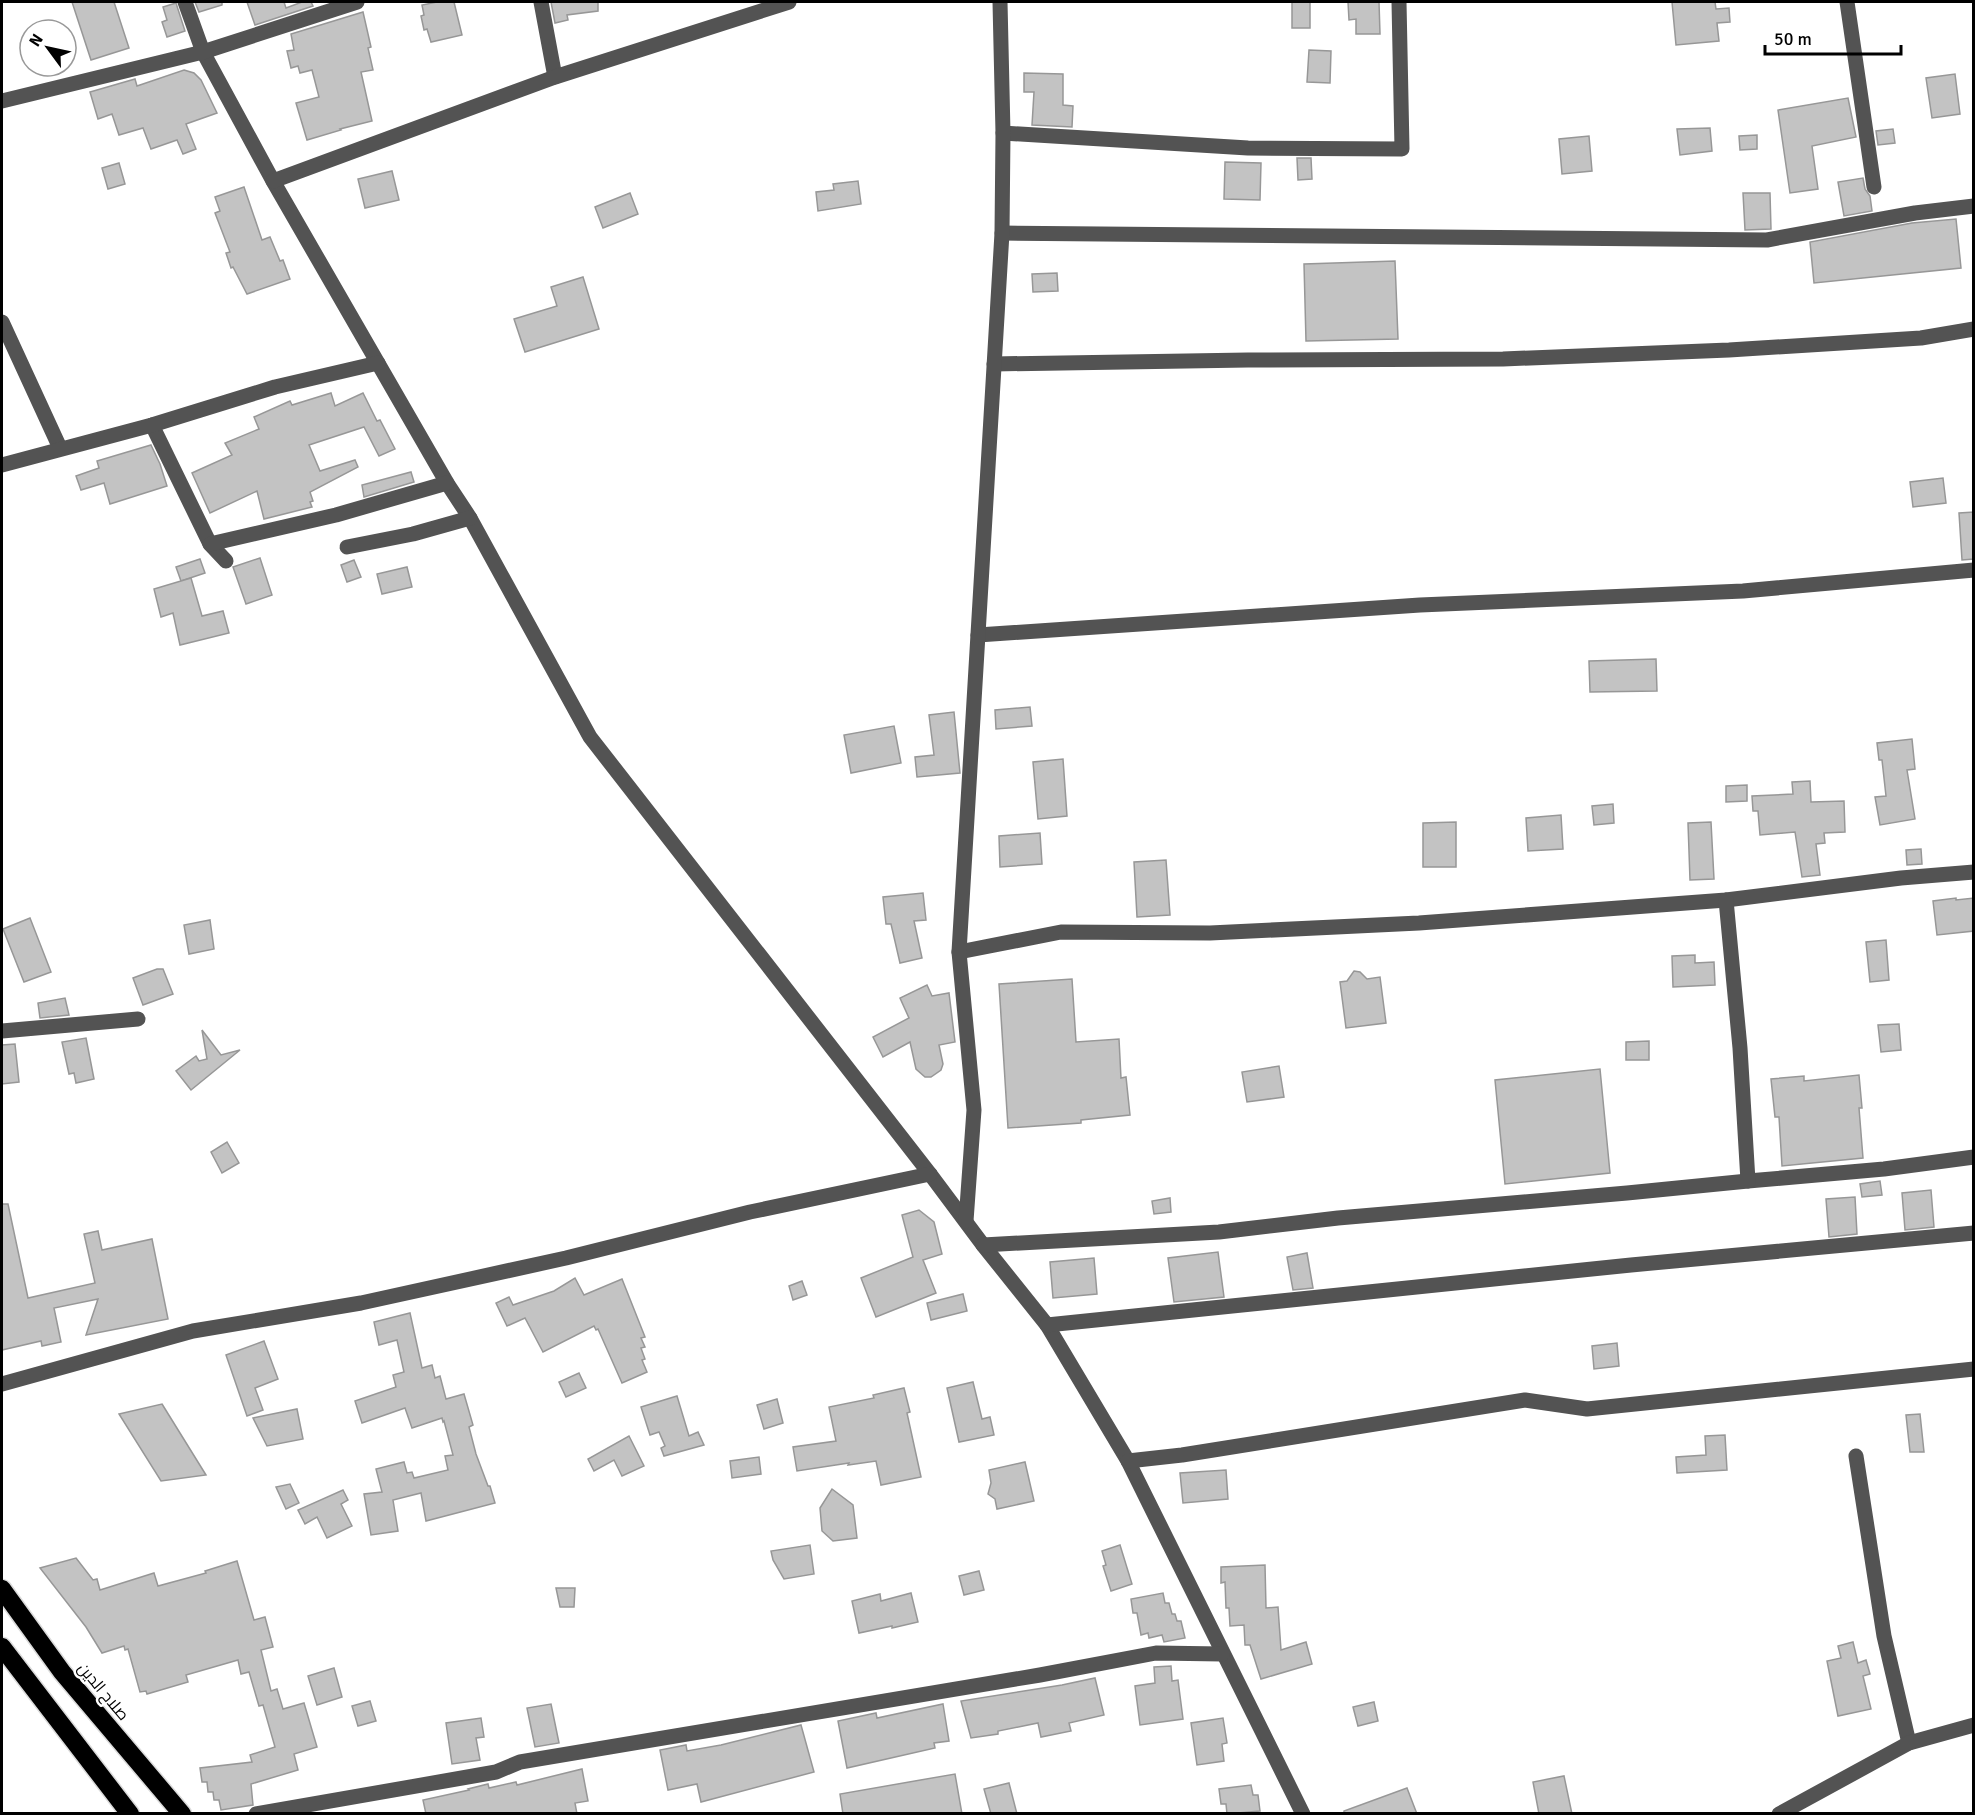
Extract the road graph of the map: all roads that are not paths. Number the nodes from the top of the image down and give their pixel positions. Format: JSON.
{"nodes":[{"id":1,"x":185,"y":2,"type":"edge"},
{"id":2,"x":357,"y":2,"type":"edge"},
{"id":3,"x":541,"y":2,"type":"edge"},
{"id":4,"x":789,"y":2,"type":"edge"},
{"id":5,"x":1000,"y":2,"type":"edge"},
{"id":6,"x":1399,"y":2,"type":"edge"},
{"id":7,"x":1847,"y":2,"type":"edge"},
{"id":8,"x":203,"y":52,"type":"junction"},
{"id":9,"x":555,"y":77,"type":"junction"},
{"id":10,"x":2,"y":101,"type":"edge"},
{"id":11,"x":1003,"y":133,"type":"junction"},
{"id":12,"x":273,"y":182,"type":"junction"},
{"id":13,"x":1874,"y":187,"type":"dead end"},
{"id":14,"x":1974,"y":206,"type":"edge"},
{"id":15,"x":1002,"y":233,"type":"junction"},
{"id":16,"x":2,"y":322,"type":"edge"},
{"id":17,"x":1974,"y":329,"type":"edge"},
{"id":18,"x":378,"y":363,"type":"junction"},
{"id":19,"x":994,"y":364,"type":"junction"},
{"id":20,"x":152,"y":425,"type":"junction"},
{"id":21,"x":60,"y":448,"type":"junction"},
{"id":22,"x":2,"y":465,"type":"edge"},
{"id":23,"x":447,"y":483,"type":"junction"},
{"id":24,"x":470,"y":518,"type":"junction"},
{"id":25,"x":210,"y":544,"type":"junction"},
{"id":26,"x":347,"y":547,"type":"dead end"},
{"id":27,"x":226,"y":561,"type":"dead end"},
{"id":28,"x":1974,"y":570,"type":"edge"},
{"id":29,"x":978,"y":635,"type":"junction"},
{"id":30,"x":1974,"y":872,"type":"edge"},
{"id":31,"x":1726,"y":900,"type":"junction"},
{"id":32,"x":959,"y":952,"type":"junction"},
{"id":33,"x":138,"y":1019,"type":"dead end"},
{"id":34,"x":2,"y":1031,"type":"edge"},
{"id":35,"x":1974,"y":1157,"type":"edge"},
{"id":36,"x":930,"y":1174,"type":"junction"},
{"id":37,"x":1748,"y":1181,"type":"junction"},
{"id":38,"x":966,"y":1221,"type":"junction"},
{"id":39,"x":1974,"y":1233,"type":"edge"},
{"id":40,"x":983,"y":1245,"type":"junction"},
{"id":41,"x":1047,"y":1325,"type":"junction"},
{"id":42,"x":1974,"y":1370,"type":"edge"},
{"id":43,"x":2,"y":1384,"type":"edge"},
{"id":44,"x":1856,"y":1456,"type":"dead end"},
{"id":45,"x":1128,"y":1461,"type":"junction"},
{"id":46,"x":2,"y":1590,"type":"edge"},
{"id":47,"x":2,"y":1647,"type":"edge"},
{"id":48,"x":1222,"y":1654,"type":"junction"},
{"id":49,"x":1974,"y":1725,"type":"edge"},
{"id":50,"x":1909,"y":1743,"type":"junction"},
{"id":51,"x":129,"y":1814,"type":"edge"},
{"id":52,"x":182,"y":1814,"type":"edge"},
{"id":53,"x":256,"y":1814,"type":"edge"},
{"id":54,"x":1303,"y":1814,"type":"edge"},
{"id":55,"x":1779,"y":1814,"type":"edge"}],
"edges":[{"from":1,"to":8,"type":"street"},
{"from":2,"to":8,"type":"street"},
{"from":3,"to":9,"type":"street"},
{"from":4,"to":9,"type":"street"},
{"from":5,"to":11,"type":"street"},
{"from":6,"to":11,"type":"street"},
{"from":7,"to":13,"type":"street"},
{"from":8,"to":10,"type":"street"},
{"from":8,"to":12,"type":"street"},
{"from":9,"to":12,"type":"street"},
{"from":11,"to":15,"type":"street"},
{"from":12,"to":18,"type":"street"},
{"from":14,"to":15,"type":"street"},
{"from":15,"to":19,"type":"street"},
{"from":16,"to":21,"type":"street"},
{"from":17,"to":19,"type":"street"},
{"from":18,"to":20,"type":"street"},
{"from":18,"to":23,"type":"street"},
{"from":19,"to":29,"type":"street"},
{"from":20,"to":21,"type":"street"},
{"from":20,"to":25,"type":"street"},
{"from":21,"to":22,"type":"street"},
{"from":23,"to":24,"type":"street"},
{"from":23,"to":25,"type":"street"},
{"from":24,"to":26,"type":"street"},
{"from":24,"to":36,"type":"street"},
{"from":25,"to":27,"type":"street"},
{"from":28,"to":29,"type":"street"},
{"from":29,"to":32,"type":"street"},
{"from":30,"to":31,"type":"street"},
{"from":31,"to":32,"type":"street"},
{"from":31,"to":37,"type":"street"},
{"from":32,"to":38,"type":"street"},
{"from":33,"to":34,"type":"street"},
{"from":35,"to":37,"type":"street"},
{"from":36,"to":38,"type":"street"},
{"from":36,"to":43,"type":"street"},
{"from":37,"to":40,"type":"street"},
{"from":38,"to":40,"type":"street"},
{"from":39,"to":41,"type":"street"},
{"from":40,"to":41,"type":"street"},
{"from":41,"to":45,"type":"street"},
{"from":42,"to":45,"type":"street"},
{"from":44,"to":50,"type":"street"},
{"from":45,"to":48,"type":"street"},
{"from":46,"to":52,"type":"highway","name":"صلاح الدين"},
{"from":47,"to":51,"type":"highway"},
{"from":48,"to":53,"type":"street"},
{"from":48,"to":54,"type":"street"},
{"from":49,"to":50,"type":"street"},
{"from":50,"to":55,"type":"street"}]}
